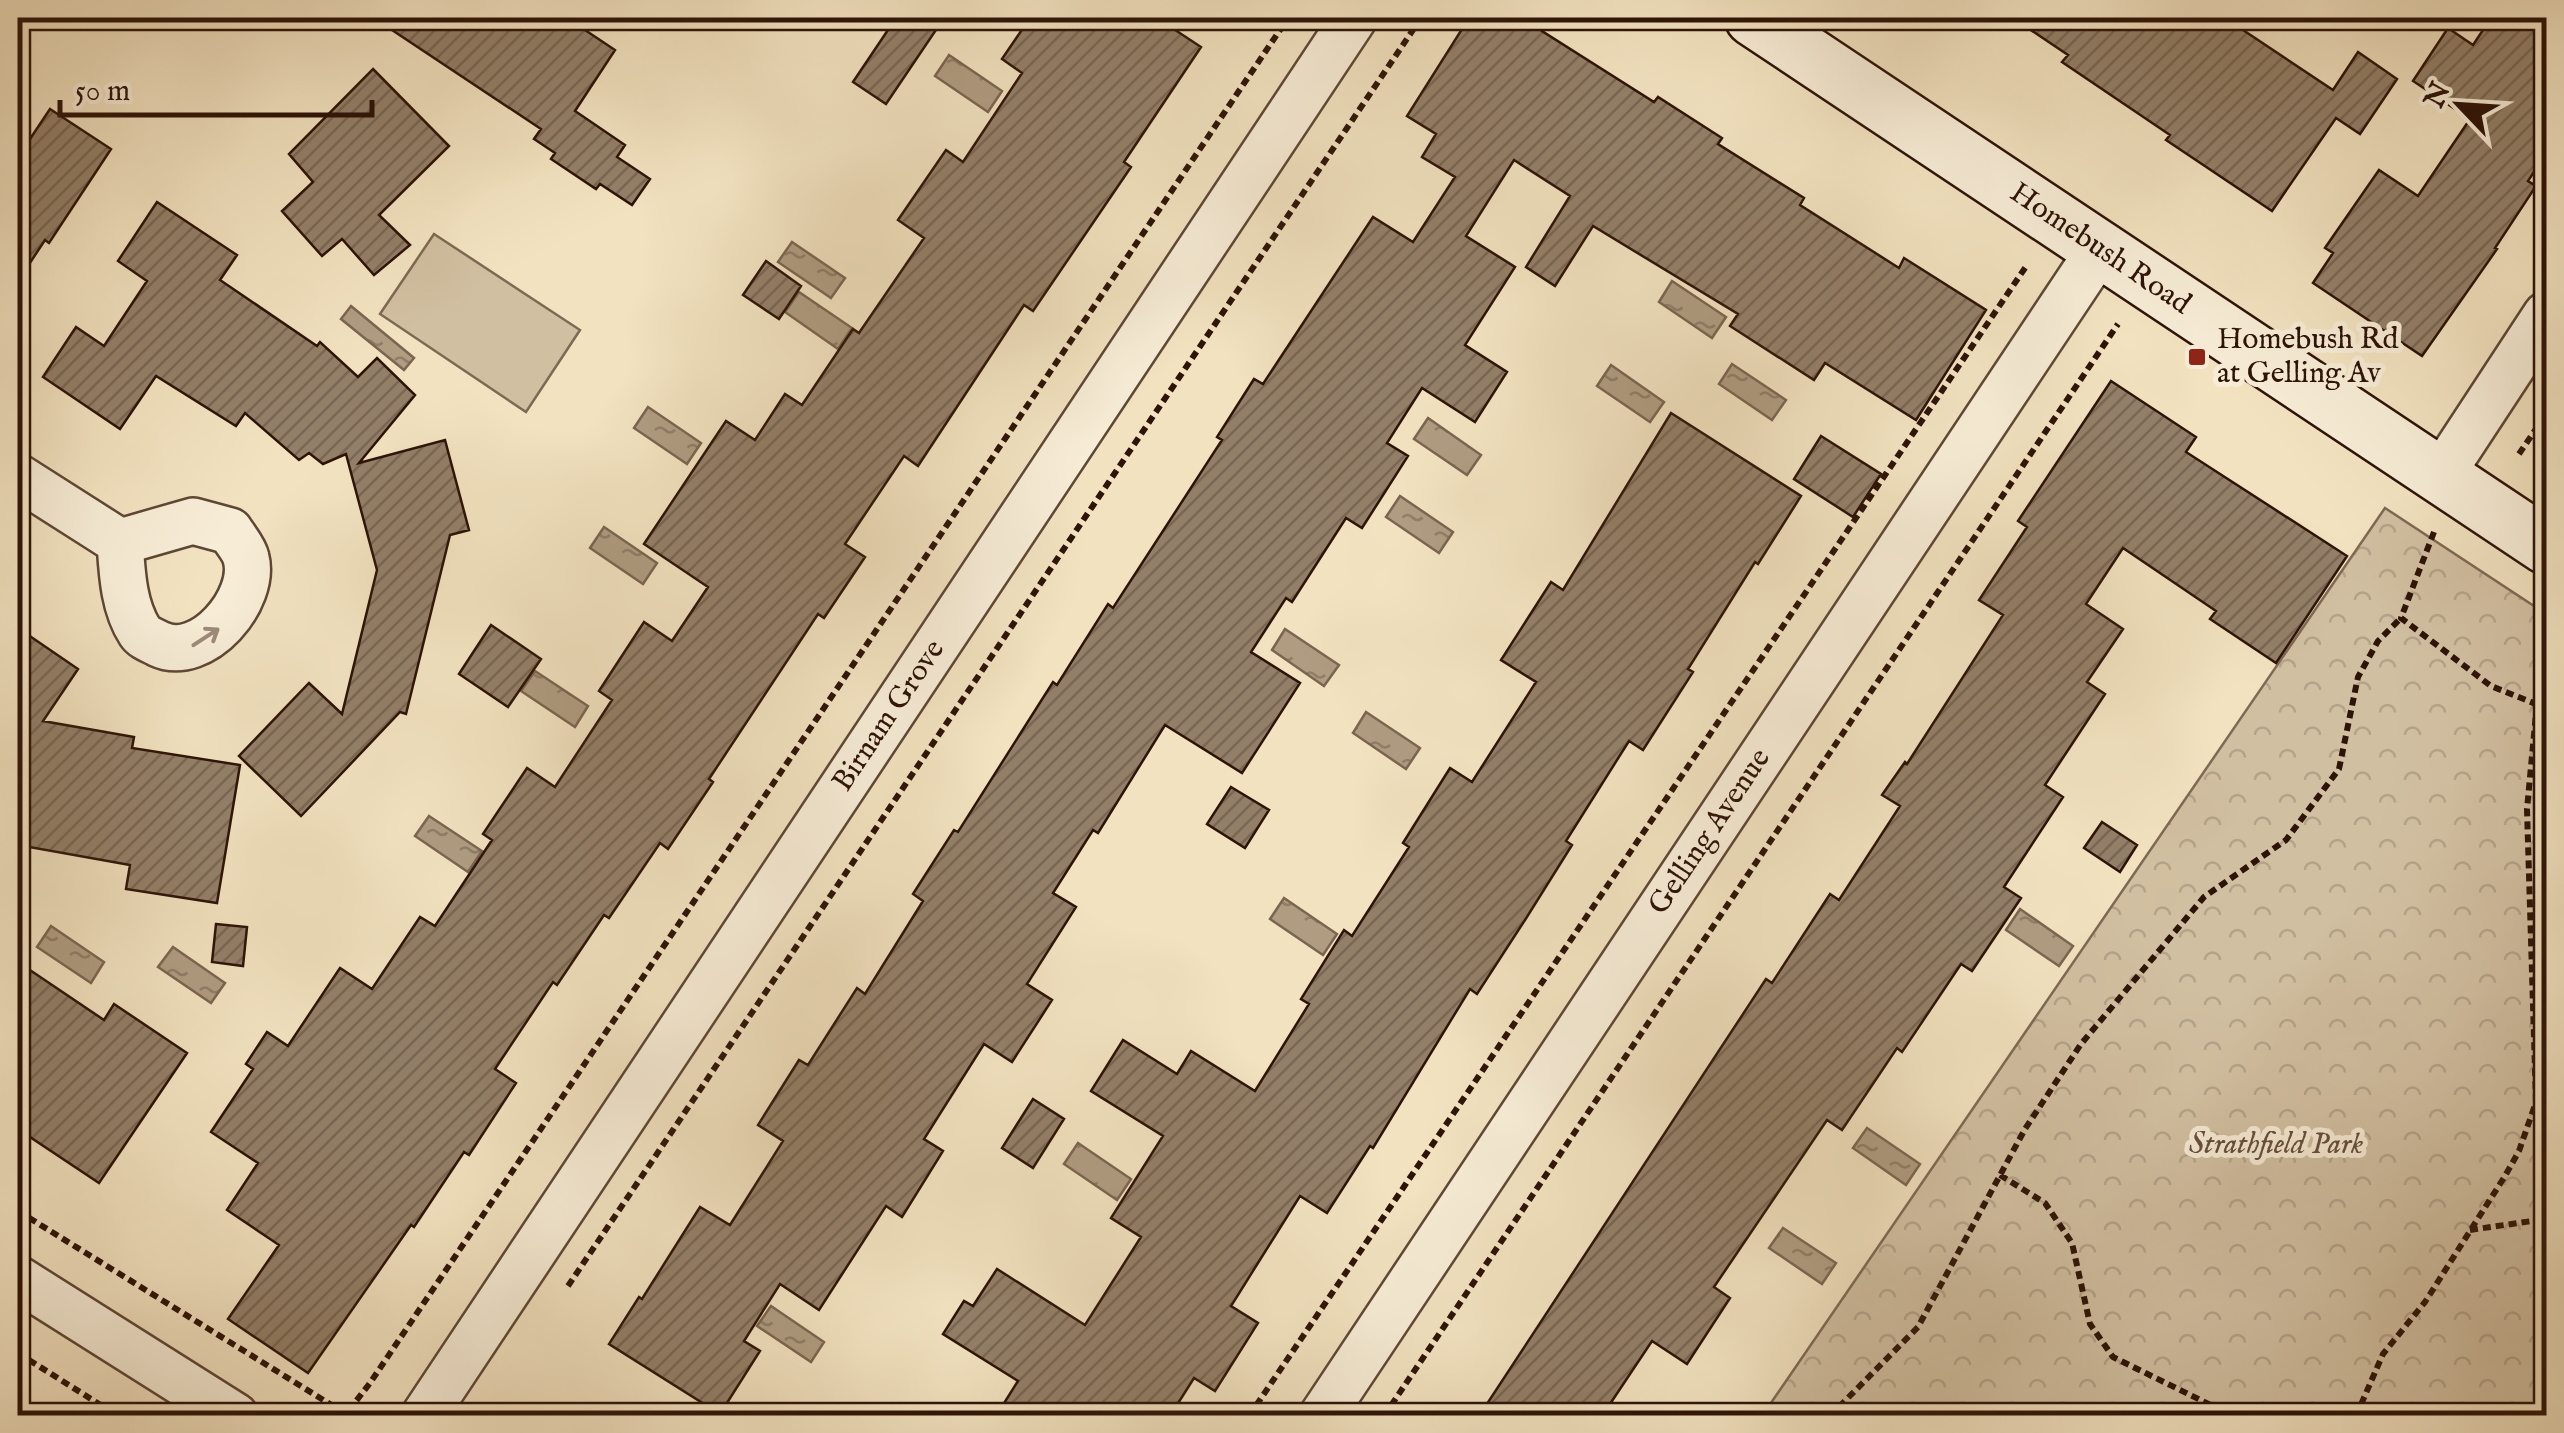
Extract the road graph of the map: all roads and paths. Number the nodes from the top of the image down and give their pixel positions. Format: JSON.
{"nodes":[{"id":1,"x":36,"y":18,"type":"edge"},
{"id":2,"x":1288,"y":18,"type":"edge"},
{"id":3,"x":1354,"y":18,"type":"edge"},
{"id":4,"x":1422,"y":18,"type":"edge"},
{"id":5,"x":1753,"y":18,"type":"edge"},
{"id":6,"x":18,"y":45,"type":"edge"},
{"id":7,"x":2100,"y":249,"type":"junction"},
{"id":8,"x":2027,"y":265,"type":"dead end"},
{"id":9,"x":2546,"y":315,"type":"edge"},
{"id":10,"x":2118,"y":324,"type":"dead end"},
{"id":11,"x":2546,"y":414,"type":"edge"},
{"id":12,"x":2519,"y":454,"type":"dead end"},
{"id":13,"x":2441,"y":475,"type":"junction"},
{"id":14,"x":18,"y":476,"type":"edge"},
{"id":15,"x":2434,"y":532,"type":"dead end"},
{"id":16,"x":120,"y":542,"type":"dead end"},
{"id":17,"x":2546,"y":546,"type":"edge"},
{"id":18,"x":2401,"y":618,"type":"junction"},
{"id":19,"x":2546,"y":682,"type":"edge"},
{"id":20,"x":2537,"y":703,"type":"junction"},
{"id":21,"x":2546,"y":708,"type":"edge"},
{"id":22,"x":2000,"y":1174,"type":"junction"},
{"id":23,"x":18,"y":1210,"type":"edge"},
{"id":24,"x":2546,"y":1219,"type":"edge"},
{"id":25,"x":2470,"y":1230,"type":"junction"},
{"id":26,"x":18,"y":1280,"type":"edge"},
{"id":27,"x":558,"y":1300,"type":"dead end"},
{"id":28,"x":18,"y":1353,"type":"edge"},
{"id":29,"x":118,"y":1416,"type":"edge"},
{"id":30,"x":236,"y":1416,"type":"edge"},
{"id":31,"x":424,"y":1416,"type":"edge"},
{"id":32,"x":1249,"y":1416,"type":"edge"},
{"id":33,"x":1322,"y":1416,"type":"edge"},
{"id":34,"x":1384,"y":1416,"type":"edge"},
{"id":35,"x":1830,"y":1416,"type":"edge"},
{"id":36,"x":2233,"y":1416,"type":"edge"},
{"id":37,"x":2356,"y":1416,"type":"edge"}],
"edges":[{"from":1,"to":6,"type":"path"},
{"from":2,"to":23,"type":"path"},
{"from":3,"to":31,"type":"street","name":"Birnam Grove"},
{"from":4,"to":27,"type":"path"},
{"from":5,"to":7,"type":"main road","name":"Homebush Road"},
{"from":7,"to":13,"type":"main road","name":"Homebush Road"},
{"from":7,"to":33,"type":"street","name":"Gelling Avenue"},
{"from":8,"to":32,"type":"path"},
{"from":9,"to":13,"type":"street"},
{"from":10,"to":34,"type":"path"},
{"from":11,"to":12,"type":"path"},
{"from":13,"to":17,"type":"main road","name":"Homebush Road"},
{"from":14,"to":16,"type":"street"},
{"from":15,"to":18,"type":"path"},
{"from":18,"to":20,"type":"path"},
{"from":18,"to":22,"type":"path"},
{"from":19,"to":20,"type":"path"},
{"from":20,"to":21,"type":"path"},
{"from":20,"to":25,"type":"path"},
{"from":22,"to":35,"type":"path"},
{"from":22,"to":36,"type":"path"},
{"from":24,"to":25,"type":"path"},
{"from":25,"to":37,"type":"path"},
{"from":26,"to":30,"type":"street"},
{"from":28,"to":29,"type":"path"}]}
